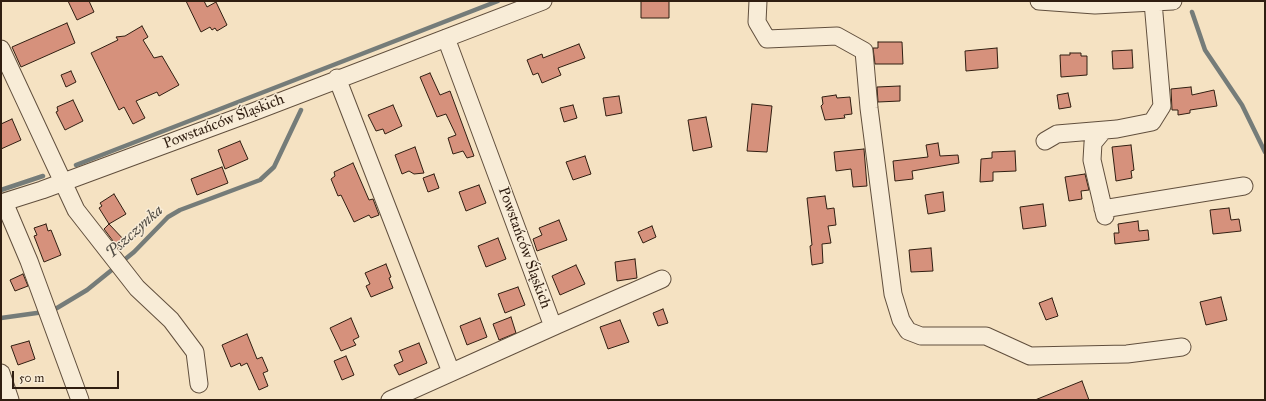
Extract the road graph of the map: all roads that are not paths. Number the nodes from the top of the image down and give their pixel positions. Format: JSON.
{"nodes":[{"id":1,"x":543,"y":1,"type":"edge"},
{"id":2,"x":758,"y":1,"type":"edge"},
{"id":3,"x":1039,"y":1,"type":"edge"},
{"id":4,"x":1173,"y":1,"type":"edge"},
{"id":5,"x":1153,"y":2,"type":"junction"},
{"id":6,"x":446,"y":38,"type":"junction"},
{"id":7,"x":1,"y":49,"type":"edge"},
{"id":8,"x":337,"y":78,"type":"junction"},
{"id":9,"x":1103,"y":130,"type":"junction"},
{"id":10,"x":1045,"y":141,"type":"dead end"},
{"id":11,"x":64,"y":182,"type":"junction"},
{"id":12,"x":1244,"y":186,"type":"dead end"},
{"id":13,"x":2,"y":203,"type":"edge"},
{"id":14,"x":662,"y":279,"type":"dead end"},
{"id":15,"x":557,"y":324,"type":"junction"},
{"id":16,"x":1182,"y":347,"type":"dead end"},
{"id":17,"x":451,"y":372,"type":"junction"},
{"id":18,"x":1,"y":374,"type":"edge"},
{"id":19,"x":199,"y":384,"type":"dead end"},
{"id":20,"x":10,"y":400,"type":"edge"},
{"id":21,"x":80,"y":400,"type":"edge"},
{"id":22,"x":390,"y":400,"type":"edge"}],
"edges":[{"from":1,"to":6,"type":"street","name":"Powstańców Śląskich"},
{"from":2,"to":16,"type":"street"},
{"from":3,"to":5,"type":"street"},
{"from":4,"to":5,"type":"street"},
{"from":5,"to":9,"type":"street"},
{"from":6,"to":8,"type":"street","name":"Powstańców Śląskich"},
{"from":6,"to":15,"type":"street","name":"Powstańców Śląskich"},
{"from":7,"to":11,"type":"street"},
{"from":8,"to":11,"type":"street","name":"Powstańców Śląskich"},
{"from":8,"to":17,"type":"street"},
{"from":9,"to":10,"type":"street"},
{"from":9,"to":12,"type":"street"},
{"from":11,"to":13,"type":"street","name":"Powstańców Śląskich"},
{"from":11,"to":19,"type":"street"},
{"from":13,"to":21,"type":"street"},
{"from":14,"to":15,"type":"street","name":"Powstańców Śląskich"},
{"from":15,"to":17,"type":"street"},
{"from":17,"to":22,"type":"street"},
{"from":18,"to":20,"type":"street"}]}
